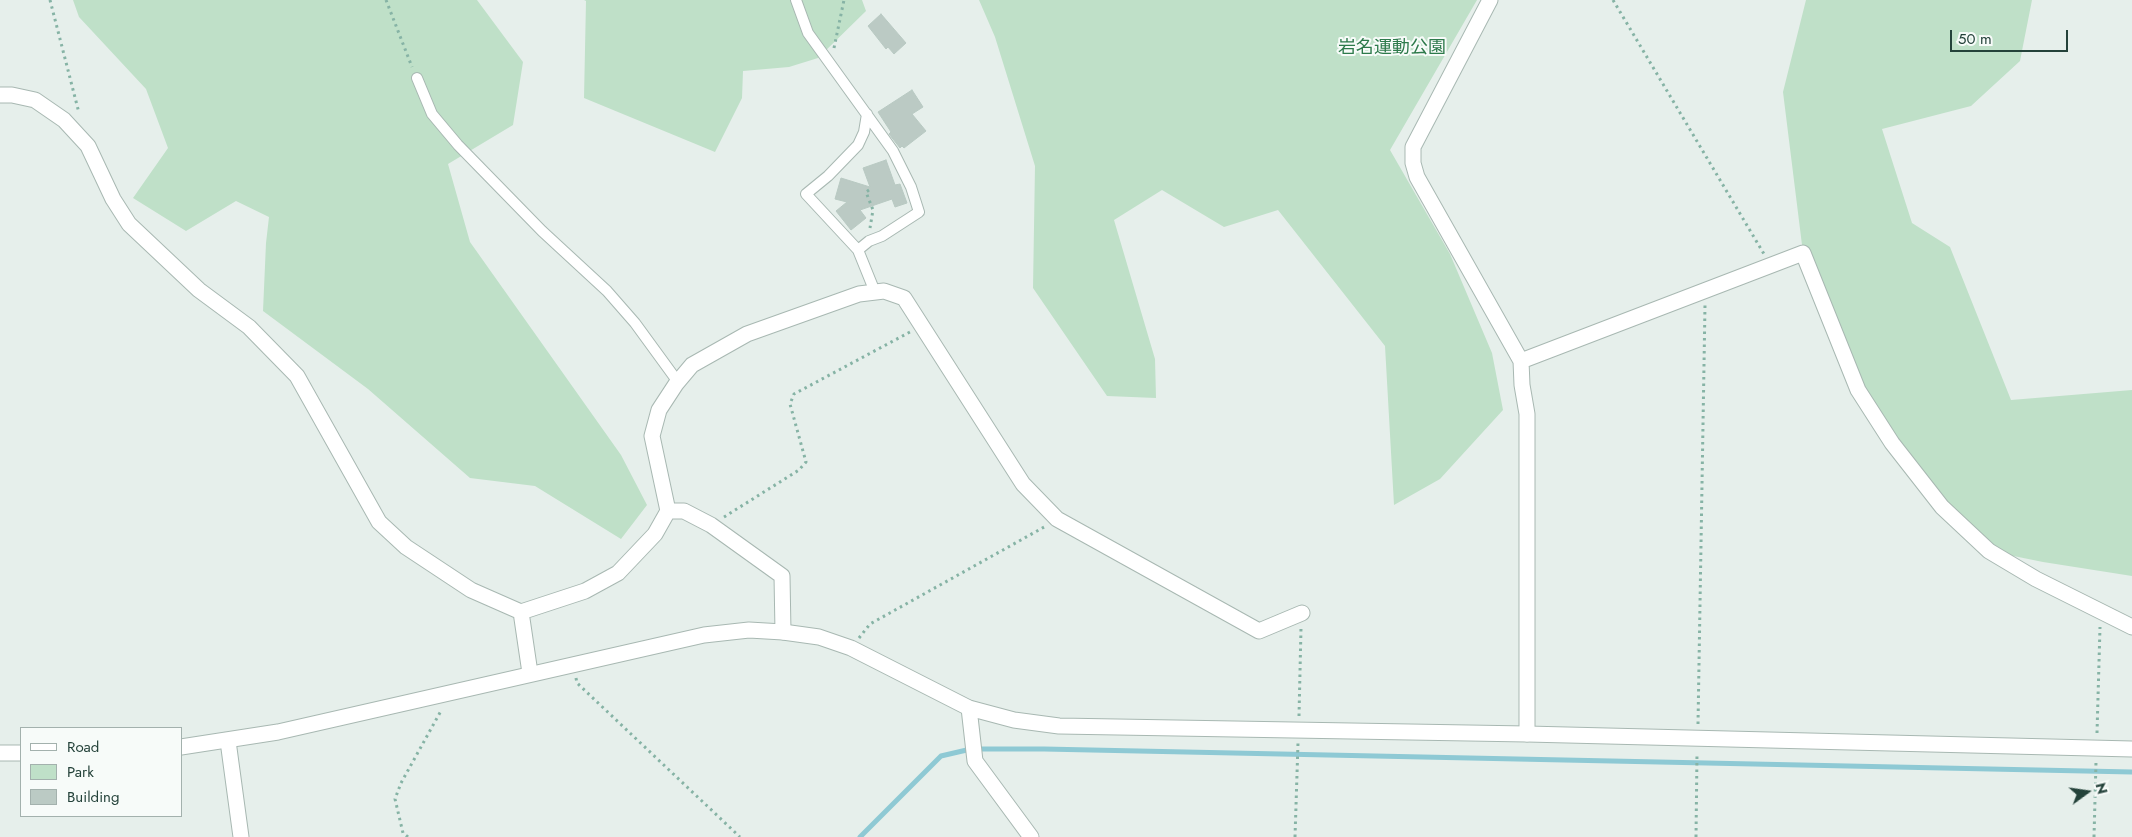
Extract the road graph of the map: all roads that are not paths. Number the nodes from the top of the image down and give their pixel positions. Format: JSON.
{"nodes":[{"id":1,"x":796,"y":0,"type":"edge"},
{"id":2,"x":1490,"y":0,"type":"edge"},
{"id":3,"x":417,"y":78,"type":"road end"},
{"id":4,"x":0,"y":95,"type":"edge"},
{"id":5,"x":867,"y":114,"type":"junction"},
{"id":6,"x":858,"y":250,"type":"junction"},
{"id":7,"x":875,"y":292,"type":"junction"},
{"id":8,"x":1521,"y":361,"type":"junction"},
{"id":9,"x":678,"y":382,"type":"junction"},
{"id":10,"x":668,"y":511,"type":"junction"},
{"id":11,"x":522,"y":612,"type":"junction"},
{"id":12,"x":1302,"y":613,"type":"dead end"},
{"id":13,"x":2132,"y":627,"type":"edge"},
{"id":14,"x":783,"y":632,"type":"junction"},
{"id":15,"x":530,"y":673,"type":"junction"},
{"id":16,"x":969,"y":708,"type":"junction"},
{"id":17,"x":1527,"y":734,"type":"junction"},
{"id":18,"x":228,"y":740,"type":"junction"},
{"id":19,"x":182,"y":747,"type":"edge"},
{"id":20,"x":2132,"y":749,"type":"edge"},
{"id":21,"x":20,"y":753,"type":"edge"},
{"id":22,"x":0,"y":754,"type":"edge"},
{"id":23,"x":241,"y":837,"type":"edge"},
{"id":24,"x":1031,"y":837,"type":"edge"}],
"edges":[{"from":1,"to":5,"type":"lane"},
{"from":2,"to":8,"type":"street"},
{"from":3,"to":9,"type":"lane"},
{"from":4,"to":11,"type":"street"},
{"from":5,"to":6,"type":"lane"},
{"from":5,"to":6,"type":"lane"},
{"from":6,"to":7,"type":"lane"},
{"from":7,"to":9,"type":"street"},
{"from":7,"to":12,"type":"street"},
{"from":8,"to":13,"type":"street"},
{"from":8,"to":17,"type":"street"},
{"from":9,"to":10,"type":"street"},
{"from":10,"to":11,"type":"street"},
{"from":10,"to":14,"type":"street"},
{"from":11,"to":15,"type":"street"},
{"from":14,"to":15,"type":"street"},
{"from":14,"to":16,"type":"street"},
{"from":15,"to":18,"type":"street"},
{"from":16,"to":17,"type":"street"},
{"from":16,"to":24,"type":"street"},
{"from":17,"to":20,"type":"street"},
{"from":18,"to":19,"type":"street"},
{"from":18,"to":23,"type":"street"},
{"from":21,"to":22,"type":"street"}]}
